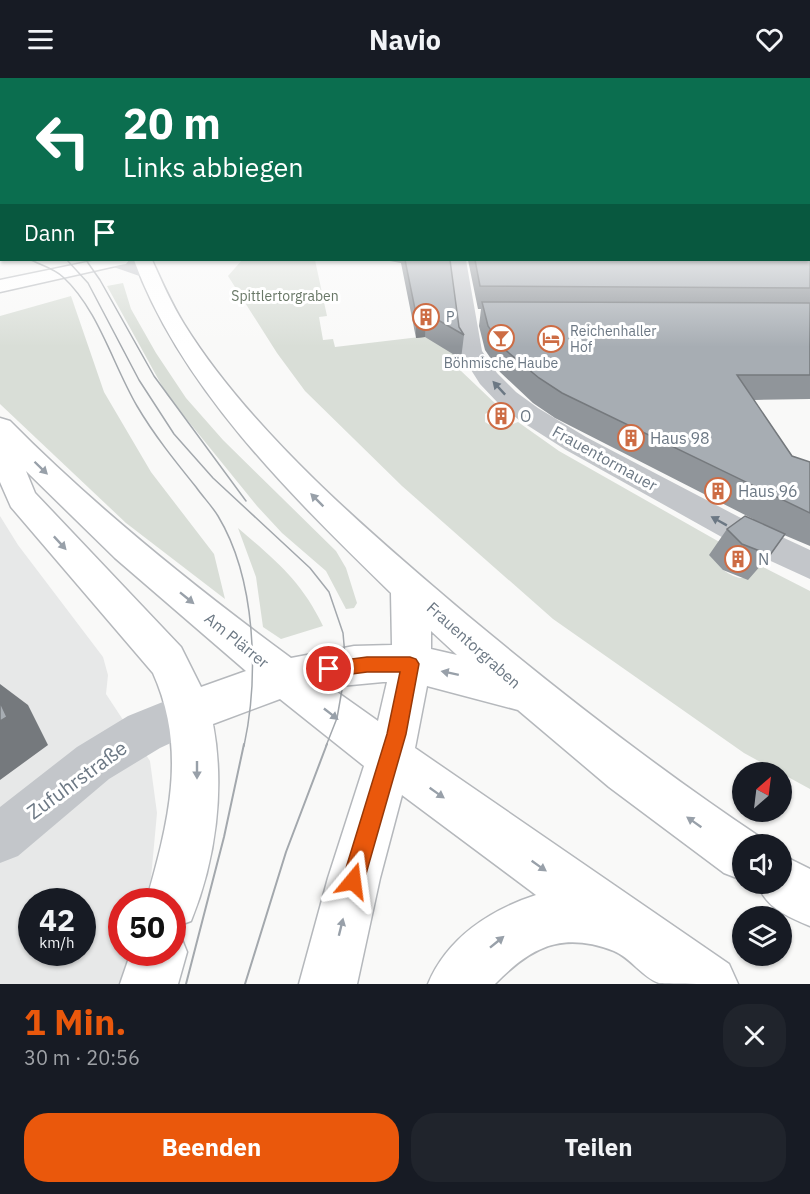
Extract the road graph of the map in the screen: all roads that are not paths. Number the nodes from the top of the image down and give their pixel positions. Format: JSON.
{"nodes":[{"id":1,"x":108,"y":262,"type":"edge"},
{"id":2,"x":457,"y":262,"type":"edge"},
{"id":3,"x":151,"y":264,"type":"edge"},
{"id":4,"x":0,"y":279,"type":"edge"},
{"id":5,"x":26,"y":280,"type":"junction"},
{"id":6,"x":0,"y":286,"type":"edge"},
{"id":7,"x":0,"y":427,"type":"edge"},
{"id":8,"x":0,"y":445,"type":"edge"},
{"id":9,"x":810,"y":565,"type":"edge"},
{"id":10,"x":409,"y":587,"type":"junction"},
{"id":11,"x":410,"y":664,"type":"junction"},
{"id":12,"x":285,"y":678,"type":"junction"},
{"id":13,"x":527,"y":692,"type":"junction"},
{"id":14,"x":190,"y":712,"type":"junction"},
{"id":15,"x":389,"y":759,"type":"junction"},
{"id":16,"x":0,"y":838,"type":"edge"},
{"id":17,"x":732,"y":848,"type":"edge"},
{"id":18,"x":792,"y":887,"type":"edge"},
{"id":19,"x":176,"y":888,"type":"edge"},
{"id":20,"x":810,"y":899,"type":"edge"},
{"id":21,"x":634,"y":932,"type":"junction"},
{"id":22,"x":155,"y":966,"type":"edge"},
{"id":23,"x":149,"y":984,"type":"edge"},
{"id":24,"x":328,"y":984,"type":"edge"},
{"id":25,"x":457,"y":984,"type":"edge"},
{"id":26,"x":709,"y":984,"type":"edge"}],
"edges":[{"from":1,"to":5,"type":"main road"},
{"from":9,"to":2,"type":"street","name":"Frauentormauer","one_way":true},
{"from":10,"to":3,"type":"main road","name":"Frauentorgraben","one_way":true},
{"from":4,"to":5,"type":"main road"},
{"from":5,"to":6,"type":"main road"},
{"from":7,"to":12,"type":"main road","name":"Am Plärrer","one_way":true},
{"from":8,"to":14,"type":"main road","one_way":true},
{"from":10,"to":11,"type":"main road"},
{"from":10,"to":13,"type":"main road","name":"Frauentorgraben"},
{"from":11,"to":12,"type":"main road"},
{"from":13,"to":11,"type":"main road","one_way":true},
{"from":11,"to":15,"type":"main road"},
{"from":12,"to":14,"type":"main road"},
{"from":12,"to":15,"type":"main road","name":"Am Plärrer","one_way":true},
{"from":17,"to":13,"type":"main road","name":"Frauentorgraben","one_way":true},
{"from":14,"to":16,"type":"street","name":"Zufuhrstraße"},
{"from":14,"to":19,"type":"main road","one_way":true},
{"from":15,"to":21,"type":"main road","name":"Am Plärrer","one_way":true},
{"from":24,"to":15,"type":"main road","one_way":true},
{"from":18,"to":20,"type":"main road"},
{"from":25,"to":21,"type":"main road","one_way":true},
{"from":21,"to":26,"type":"main road"},
{"from":22,"to":23,"type":"main road"}]}
